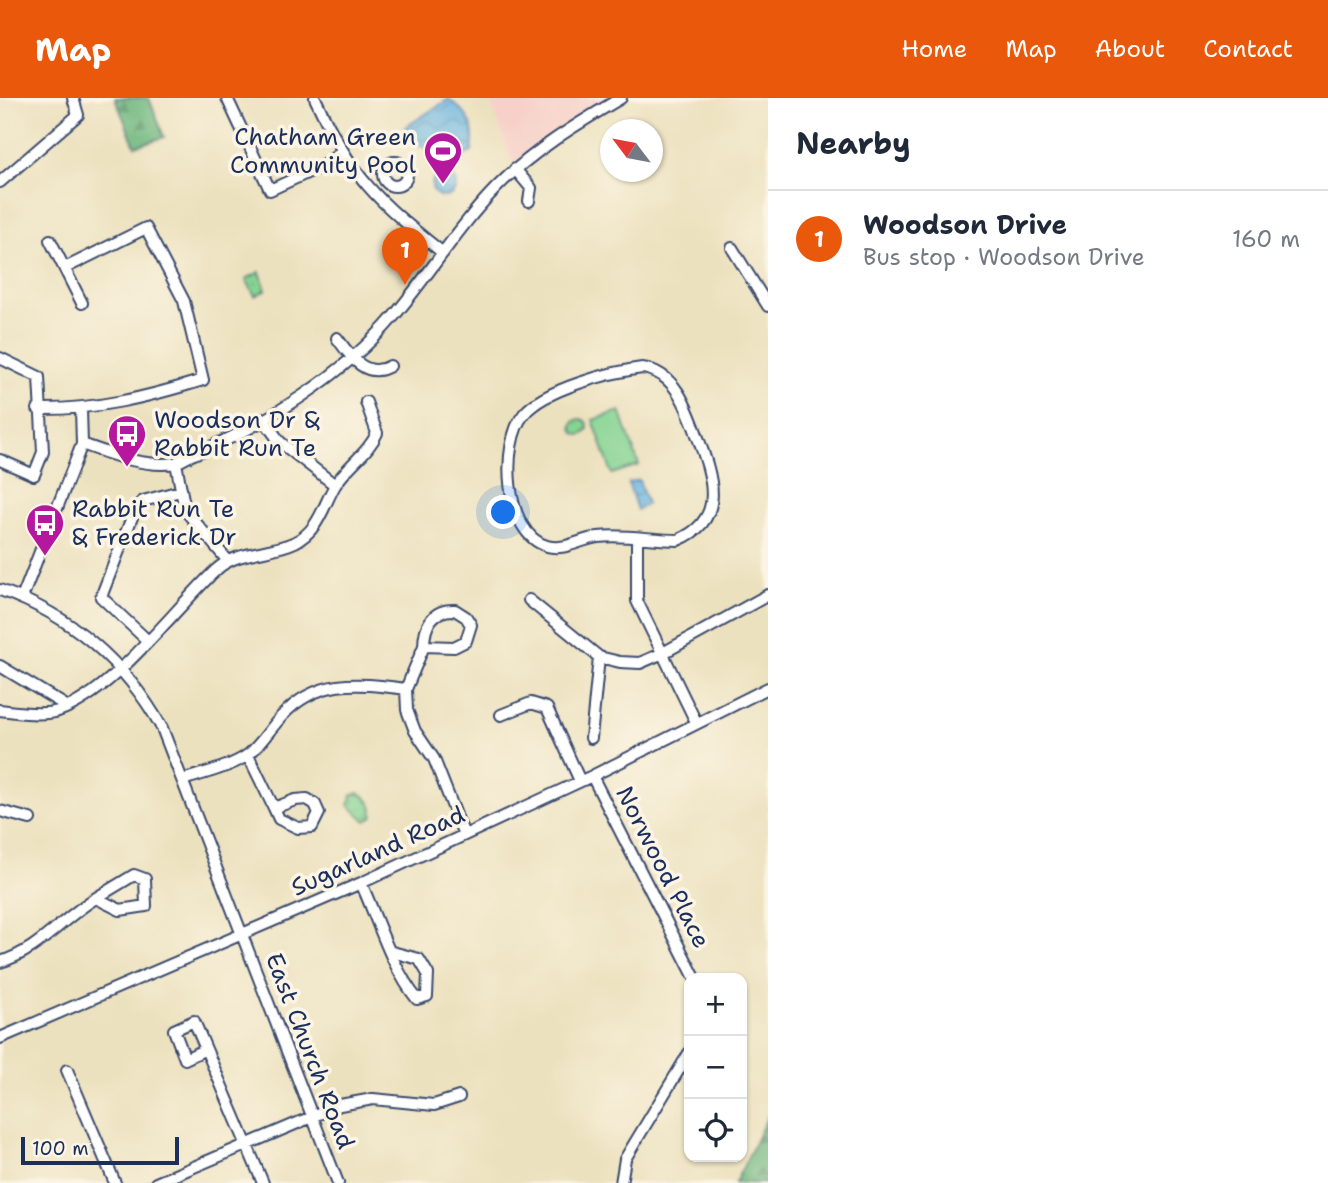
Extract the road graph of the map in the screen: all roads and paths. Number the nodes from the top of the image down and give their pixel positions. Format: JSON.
{"nodes":[{"id":1,"x":74,"y":98,"type":"edge"},
{"id":2,"x":227,"y":98,"type":"edge"},
{"id":3,"x":315,"y":98,"type":"edge"},
{"id":4,"x":621,"y":98,"type":"edge"},
{"id":5,"x":605,"y":102,"type":"edge"},
{"id":6,"x":341,"y":153,"type":"junction"},
{"id":7,"x":515,"y":169,"type":"junction"},
{"id":8,"x":0,"y":182,"type":"edge"},
{"id":9,"x":386,"y":182,"type":"dead end"},
{"id":10,"x":374,"y":196,"type":"junction"},
{"id":11,"x":529,"y":201,"type":"dead end"},
{"id":12,"x":50,"y":240,"type":"dead end"},
{"id":13,"x":732,"y":248,"type":"dead end"},
{"id":14,"x":443,"y":253,"type":"junction"},
{"id":15,"x":65,"y":268,"type":"junction"},
{"id":16,"x":82,"y":303,"type":"dead end"},
{"id":17,"x":768,"y":306,"type":"edge"},
{"id":18,"x":337,"y":338,"type":"dead end"},
{"id":19,"x":0,"y":358,"type":"edge"},
{"id":20,"x":352,"y":358,"type":"junction"},
{"id":21,"x":390,"y":366,"type":"dead end"},
{"id":22,"x":366,"y":402,"type":"dead end"},
{"id":23,"x":38,"y":408,"type":"junction"},
{"id":24,"x":81,"y":409,"type":"junction"},
{"id":25,"x":263,"y":419,"type":"junction"},
{"id":26,"x":82,"y":444,"type":"junction"},
{"id":27,"x":0,"y":460,"type":"edge"},
{"id":28,"x":176,"y":463,"type":"junction"},
{"id":29,"x":335,"y":485,"type":"junction"},
{"id":30,"x":180,"y":491,"type":"junction"},
{"id":31,"x":637,"y":540,"type":"junction"},
{"id":32,"x":228,"y":561,"type":"junction"},
{"id":33,"x":0,"y":590,"type":"edge"},
{"id":34,"x":768,"y":595,"type":"edge"},
{"id":35,"x":22,"y":598,"type":"junction"},
{"id":36,"x":529,"y":600,"type":"dead end"},
{"id":37,"x":148,"y":641,"type":"junction"},
{"id":38,"x":424,"y":646,"type":"junction"},
{"id":39,"x":663,"y":653,"type":"junction"},
{"id":40,"x":599,"y":657,"type":"junction"},
{"id":41,"x":0,"y":666,"type":"edge"},
{"id":42,"x":120,"y":667,"type":"junction"},
{"id":43,"x":768,"y":688,"type":"edge"},
{"id":44,"x":406,"y":689,"type":"junction"},
{"id":45,"x":68,"y":707,"type":"junction"},
{"id":46,"x":0,"y":710,"type":"edge"},
{"id":47,"x":501,"y":715,"type":"dead end"},
{"id":48,"x":696,"y":722,"type":"junction"},
{"id":49,"x":591,"y":738,"type":"dead end"},
{"id":50,"x":248,"y":755,"type":"junction"},
{"id":51,"x":592,"y":776,"type":"junction"},
{"id":52,"x":183,"y":780,"type":"junction"},
{"id":53,"x":580,"y":781,"type":"junction"},
{"id":54,"x":274,"y":808,"type":"dead end"},
{"id":55,"x":0,"y":811,"type":"edge"},
{"id":56,"x":30,"y":819,"type":"dead end"},
{"id":57,"x":464,"y":835,"type":"junction"},
{"id":58,"x":361,"y":883,"type":"junction"},
{"id":59,"x":96,"y":898,"type":"junction"},
{"id":60,"x":243,"y":934,"type":"junction"},
{"id":61,"x":392,"y":952,"type":"junction"},
{"id":62,"x":0,"y":962,"type":"edge"},
{"id":63,"x":692,"y":973,"type":"edge"},
{"id":64,"x":0,"y":1038,"type":"edge"},
{"id":65,"x":206,"y":1049,"type":"junction"},
{"id":66,"x":684,"y":1060,"type":"edge"},
{"id":67,"x":67,"y":1070,"type":"dead end"},
{"id":68,"x":459,"y":1097,"type":"dead end"},
{"id":69,"x":312,"y":1116,"type":"junction"},
{"id":70,"x":247,"y":1144,"type":"junction"},
{"id":71,"x":115,"y":1183,"type":"edge"},
{"id":72,"x":156,"y":1183,"type":"edge"},
{"id":73,"x":262,"y":1183,"type":"edge"},
{"id":74,"x":338,"y":1183,"type":"edge"},
{"id":75,"x":621,"y":1183,"type":"edge"}],
"edges":[{"from":1,"to":8,"type":"street"},
{"from":2,"to":6,"type":"street"},
{"from":3,"to":6,"type":"street"},
{"from":4,"to":5,"type":"street"},
{"from":5,"to":7,"type":"street"},
{"from":6,"to":10,"type":"street"},
{"from":7,"to":11,"type":"street"},
{"from":7,"to":14,"type":"street"},
{"from":9,"to":10,"type":"street"},
{"from":10,"to":14,"type":"street"},
{"from":12,"to":15,"type":"street"},
{"from":13,"to":17,"type":"street"},
{"from":14,"to":20,"type":"street"},
{"from":15,"to":16,"type":"street"},
{"from":15,"to":24,"type":"street"},
{"from":18,"to":20,"type":"street"},
{"from":19,"to":23,"type":"street"},
{"from":20,"to":21,"type":"street"},
{"from":20,"to":25,"type":"street"},
{"from":22,"to":29,"type":"street"},
{"from":23,"to":24,"type":"street"},
{"from":23,"to":27,"type":"street"},
{"from":24,"to":26,"type":"street"},
{"from":25,"to":28,"type":"street"},
{"from":25,"to":29,"type":"street"},
{"from":26,"to":28,"type":"street"},
{"from":26,"to":35,"type":"street"},
{"from":28,"to":30,"type":"street"},
{"from":29,"to":32,"type":"street"},
{"from":30,"to":32,"type":"street"},
{"from":30,"to":37,"type":"street"},
{"from":31,"to":31,"type":"street"},
{"from":31,"to":39,"type":"street"},
{"from":32,"to":37,"type":"street"},
{"from":33,"to":35,"type":"street","name":"East Church Road"},
{"from":34,"to":39,"type":"street"},
{"from":35,"to":42,"type":"street","name":"East Church Road"},
{"from":36,"to":40,"type":"street"},
{"from":37,"to":42,"type":"street"},
{"from":38,"to":38,"type":"street"},
{"from":38,"to":44,"type":"street"},
{"from":39,"to":40,"type":"street"},
{"from":39,"to":48,"type":"street"},
{"from":40,"to":49,"type":"street"},
{"from":41,"to":45,"type":"street"},
{"from":42,"to":45,"type":"street"},
{"from":42,"to":52,"type":"street","name":"East Church Road"},
{"from":43,"to":48,"type":"street","name":"Sugarland Road"},
{"from":44,"to":50,"type":"street"},
{"from":44,"to":57,"type":"street"},
{"from":45,"to":46,"type":"street"},
{"from":47,"to":53,"type":"street"},
{"from":48,"to":51,"type":"street","name":"Sugarland Road"},
{"from":50,"to":52,"type":"street"},
{"from":50,"to":54,"type":"street"},
{"from":51,"to":53,"type":"street","name":"Sugarland Road"},
{"from":51,"to":63,"type":"street","name":"Norwood Place"},
{"from":52,"to":60,"type":"street","name":"East Church Road"},
{"from":53,"to":57,"type":"street","name":"Sugarland Road"},
{"from":55,"to":56,"type":"street"},
{"from":57,"to":58,"type":"street","name":"Sugarland Road"},
{"from":58,"to":60,"type":"street","name":"Sugarland Road"},
{"from":58,"to":61,"type":"street"},
{"from":59,"to":59,"type":"street"},
{"from":59,"to":62,"type":"street"},
{"from":60,"to":64,"type":"street","name":"Sugarland Road"},
{"from":60,"to":69,"type":"street","name":"East Church Road"},
{"from":61,"to":61,"type":"street"},
{"from":65,"to":65,"type":"street"},
{"from":65,"to":70,"type":"street"},
{"from":66,"to":75,"type":"street"},
{"from":67,"to":71,"type":"street"},
{"from":68,"to":69,"type":"street"},
{"from":69,"to":70,"type":"street"},
{"from":69,"to":74,"type":"street","name":"East Church Road"},
{"from":70,"to":72,"type":"street"},
{"from":70,"to":73,"type":"street"}]}
